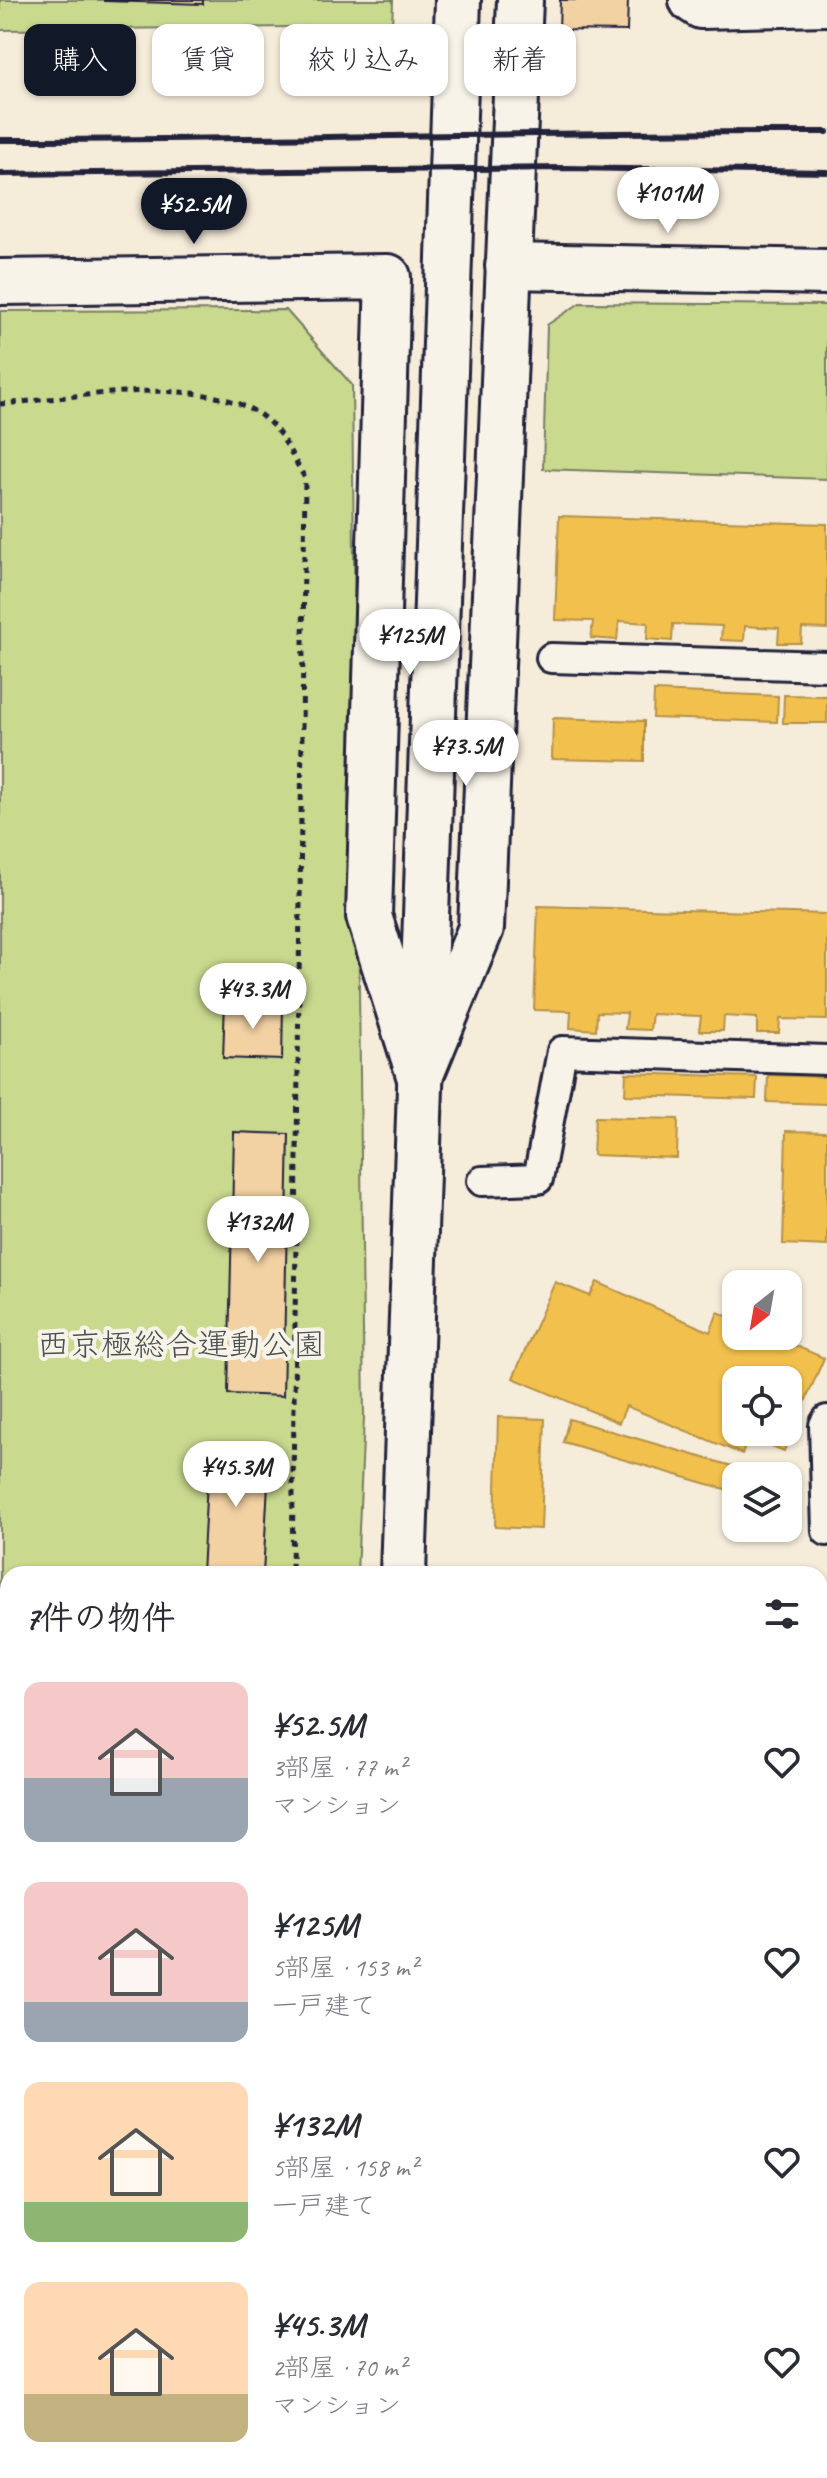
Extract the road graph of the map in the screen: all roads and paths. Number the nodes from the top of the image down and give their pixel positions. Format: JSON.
{"nodes":[{"id":1,"x":458,"y":0,"type":"edge"},
{"id":2,"x":520,"y":0,"type":"edge"},
{"id":3,"x":692,"y":0,"type":"edge"},
{"id":4,"x":827,"y":3,"type":"edge"},
{"id":5,"x":508,"y":266,"type":"junction"},
{"id":6,"x":827,"y":272,"type":"edge"},
{"id":7,"x":0,"y":282,"type":"edge"},
{"id":8,"x":0,"y":404,"type":"edge"},
{"id":9,"x":551,"y":658,"type":"dead end"},
{"id":10,"x":827,"y":666,"type":"edge"},
{"id":11,"x":827,"y":1060,"type":"edge"},
{"id":12,"x":419,"y":1078,"type":"junction"},
{"id":13,"x":482,"y":1181,"type":"dead end"},
{"id":14,"x":827,"y":1420,"type":"edge"},
{"id":15,"x":827,"y":1531,"type":"edge"},
{"id":16,"x":292,"y":1566,"type":"edge"},
{"id":17,"x":403,"y":1566,"type":"edge"}],
"edges":[{"from":1,"to":12,"type":"street"},
{"from":2,"to":5,"type":"street"},
{"from":3,"to":4,"type":"street"},
{"from":5,"to":6,"type":"street"},
{"from":5,"to":12,"type":"street"},
{"from":7,"to":12,"type":"street"},
{"from":8,"to":16,"type":"path"},
{"from":9,"to":10,"type":"lane"},
{"from":11,"to":13,"type":"lane"},
{"from":12,"to":17,"type":"street"},
{"from":14,"to":15,"type":"lane"}]}
